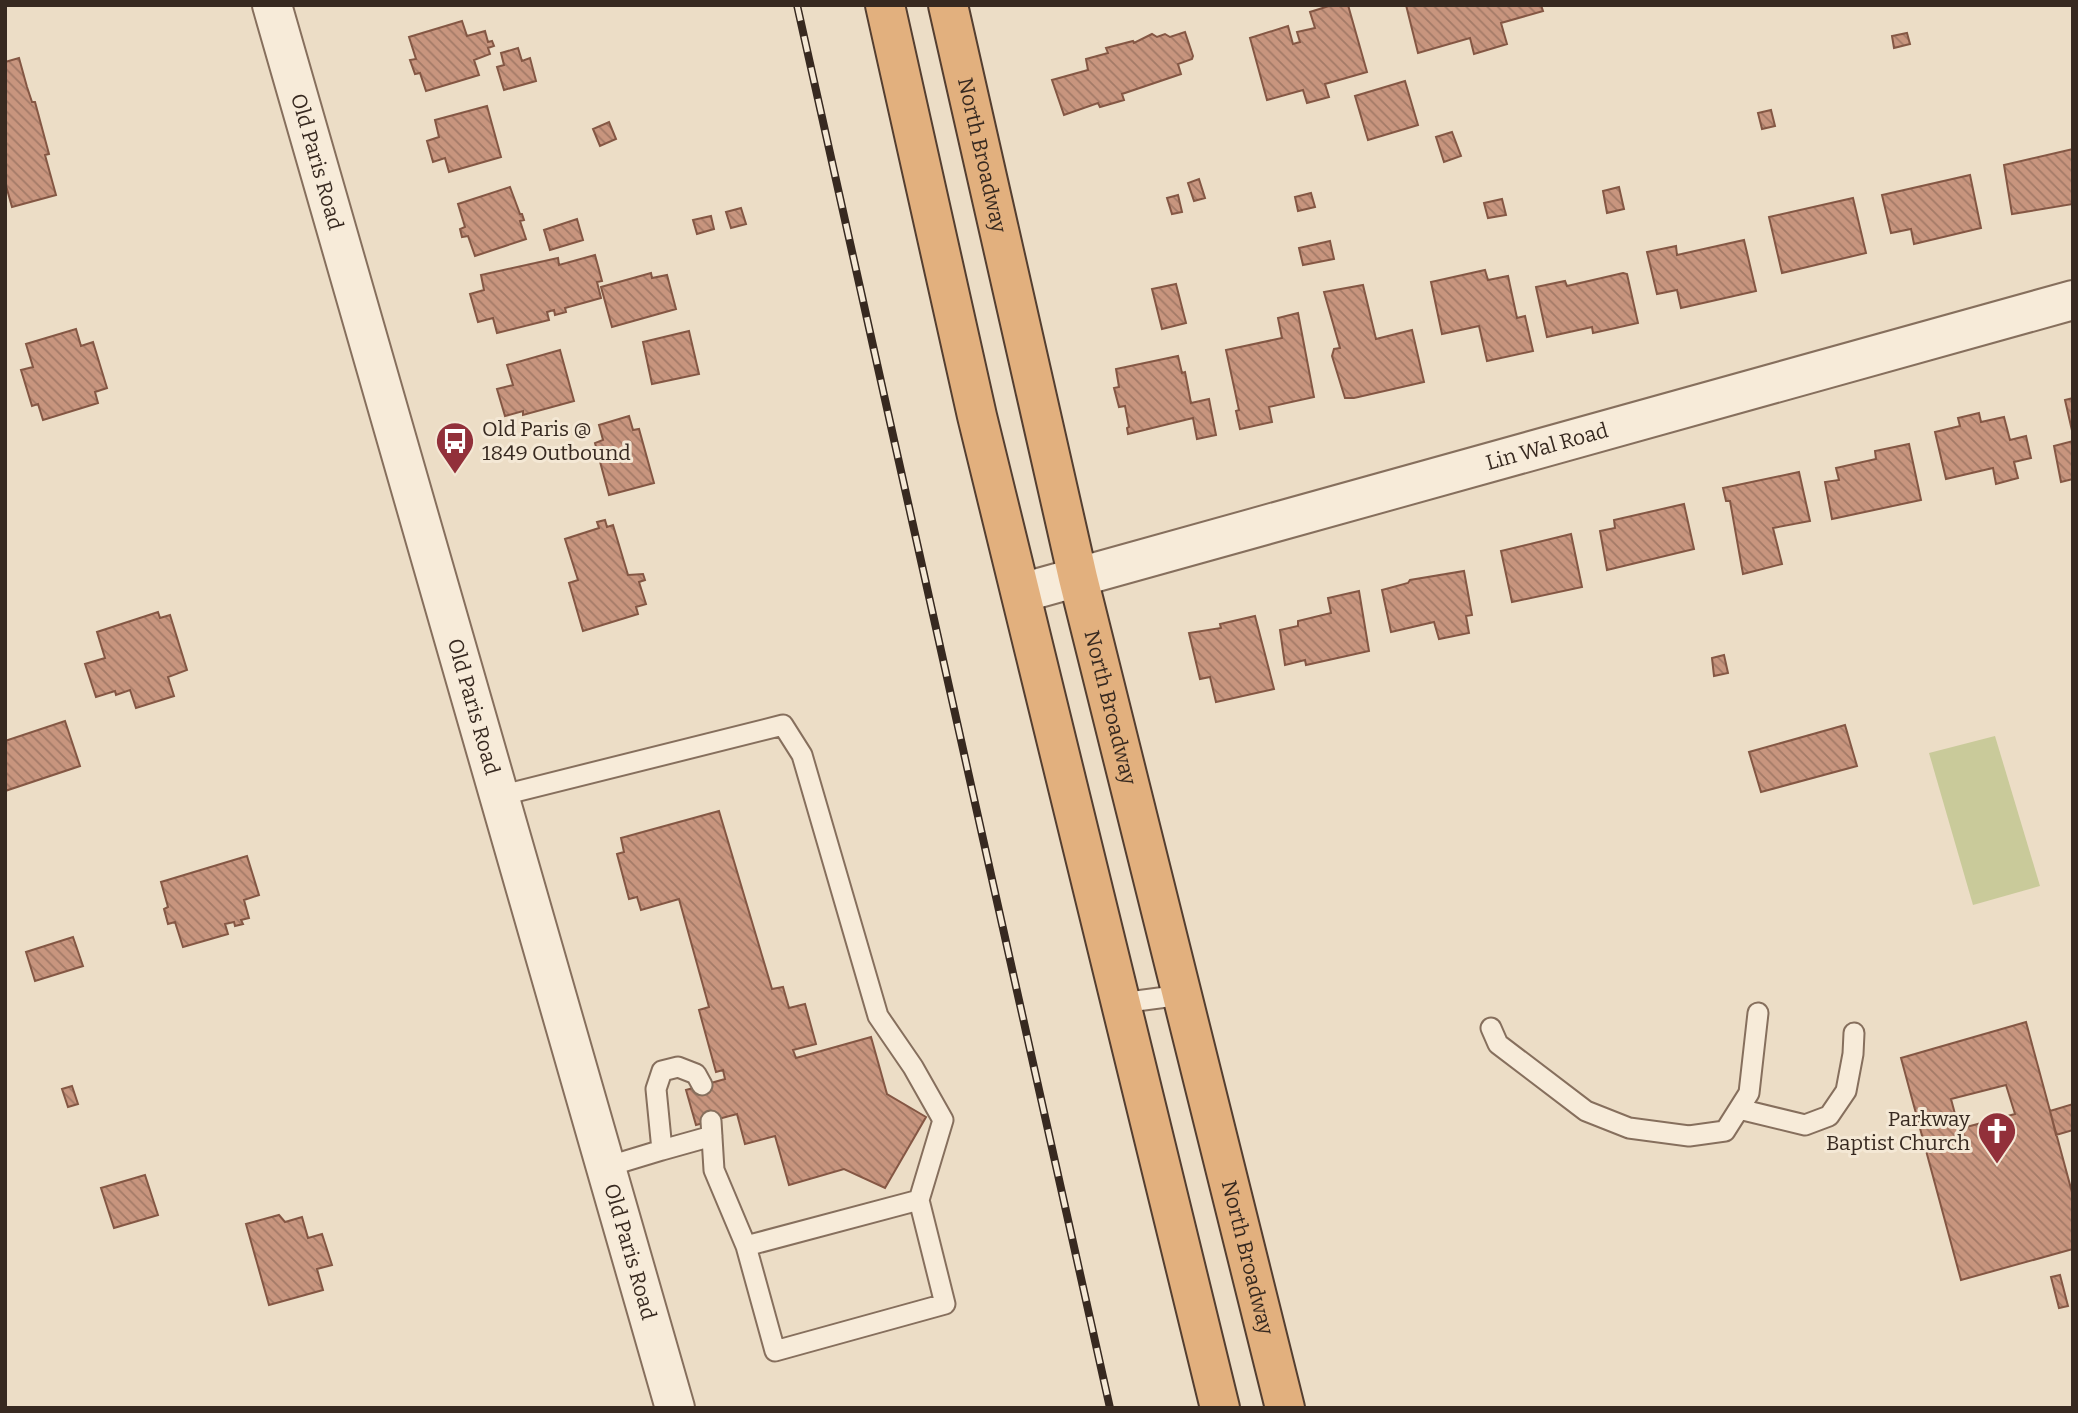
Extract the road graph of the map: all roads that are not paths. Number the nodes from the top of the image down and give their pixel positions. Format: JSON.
{"nodes":[{"id":1,"x":272,"y":5,"type":"edge"},
{"id":2,"x":885,"y":5,"type":"edge"},
{"id":3,"x":948,"y":5,"type":"edge"},
{"id":4,"x":2073,"y":300,"type":"edge"},
{"id":5,"x":1078,"y":578,"type":"junction"},
{"id":6,"x":1021,"y":593,"type":"junction"},
{"id":7,"x":499,"y":796,"type":"junction"},
{"id":8,"x":1182,"y":995,"type":"junction"},
{"id":9,"x":1121,"y":1003,"type":"junction"},
{"id":10,"x":1758,"y":1013,"type":"dead end"},
{"id":11,"x":1491,"y":1028,"type":"dead end"},
{"id":12,"x":1854,"y":1033,"type":"dead end"},
{"id":13,"x":702,"y":1085,"type":"dead end"},
{"id":14,"x":1739,"y":1108,"type":"junction"},
{"id":15,"x":662,"y":1150,"type":"junction"},
{"id":16,"x":606,"y":1167,"type":"junction"},
{"id":17,"x":919,"y":1200,"type":"junction"},
{"id":18,"x":746,"y":1246,"type":"junction"},
{"id":19,"x":675,"y":1408,"type":"edge"},
{"id":20,"x":1220,"y":1408,"type":"edge"},
{"id":21,"x":1285,"y":1408,"type":"edge"}],
"edges":[{"from":1,"to":7,"type":"street","name":"Old Paris Road"},
{"from":2,"to":6,"type":"highway"},
{"from":3,"to":5,"type":"highway","name":"North Broadway"},
{"from":4,"to":5,"type":"street","name":"Lin Wal Road"},
{"from":5,"to":6,"type":"street","name":"Lin Wal Road"},
{"from":5,"to":8,"type":"highway","name":"North Broadway"},
{"from":6,"to":9,"type":"highway"},
{"from":7,"to":16,"type":"street","name":"Old Paris Road"},
{"from":7,"to":17,"type":"lane"},
{"from":8,"to":9,"type":"lane"},
{"from":8,"to":21,"type":"highway","name":"North Broadway"},
{"from":9,"to":20,"type":"highway"},
{"from":10,"to":14,"type":"lane"},
{"from":11,"to":14,"type":"lane"},
{"from":12,"to":14,"type":"lane"},
{"from":13,"to":15,"type":"lane"},
{"from":15,"to":16,"type":"lane"},
{"from":15,"to":18,"type":"lane"},
{"from":16,"to":19,"type":"street","name":"Old Paris Road"},
{"from":17,"to":18,"type":"lane"},
{"from":17,"to":18,"type":"lane"}]}
